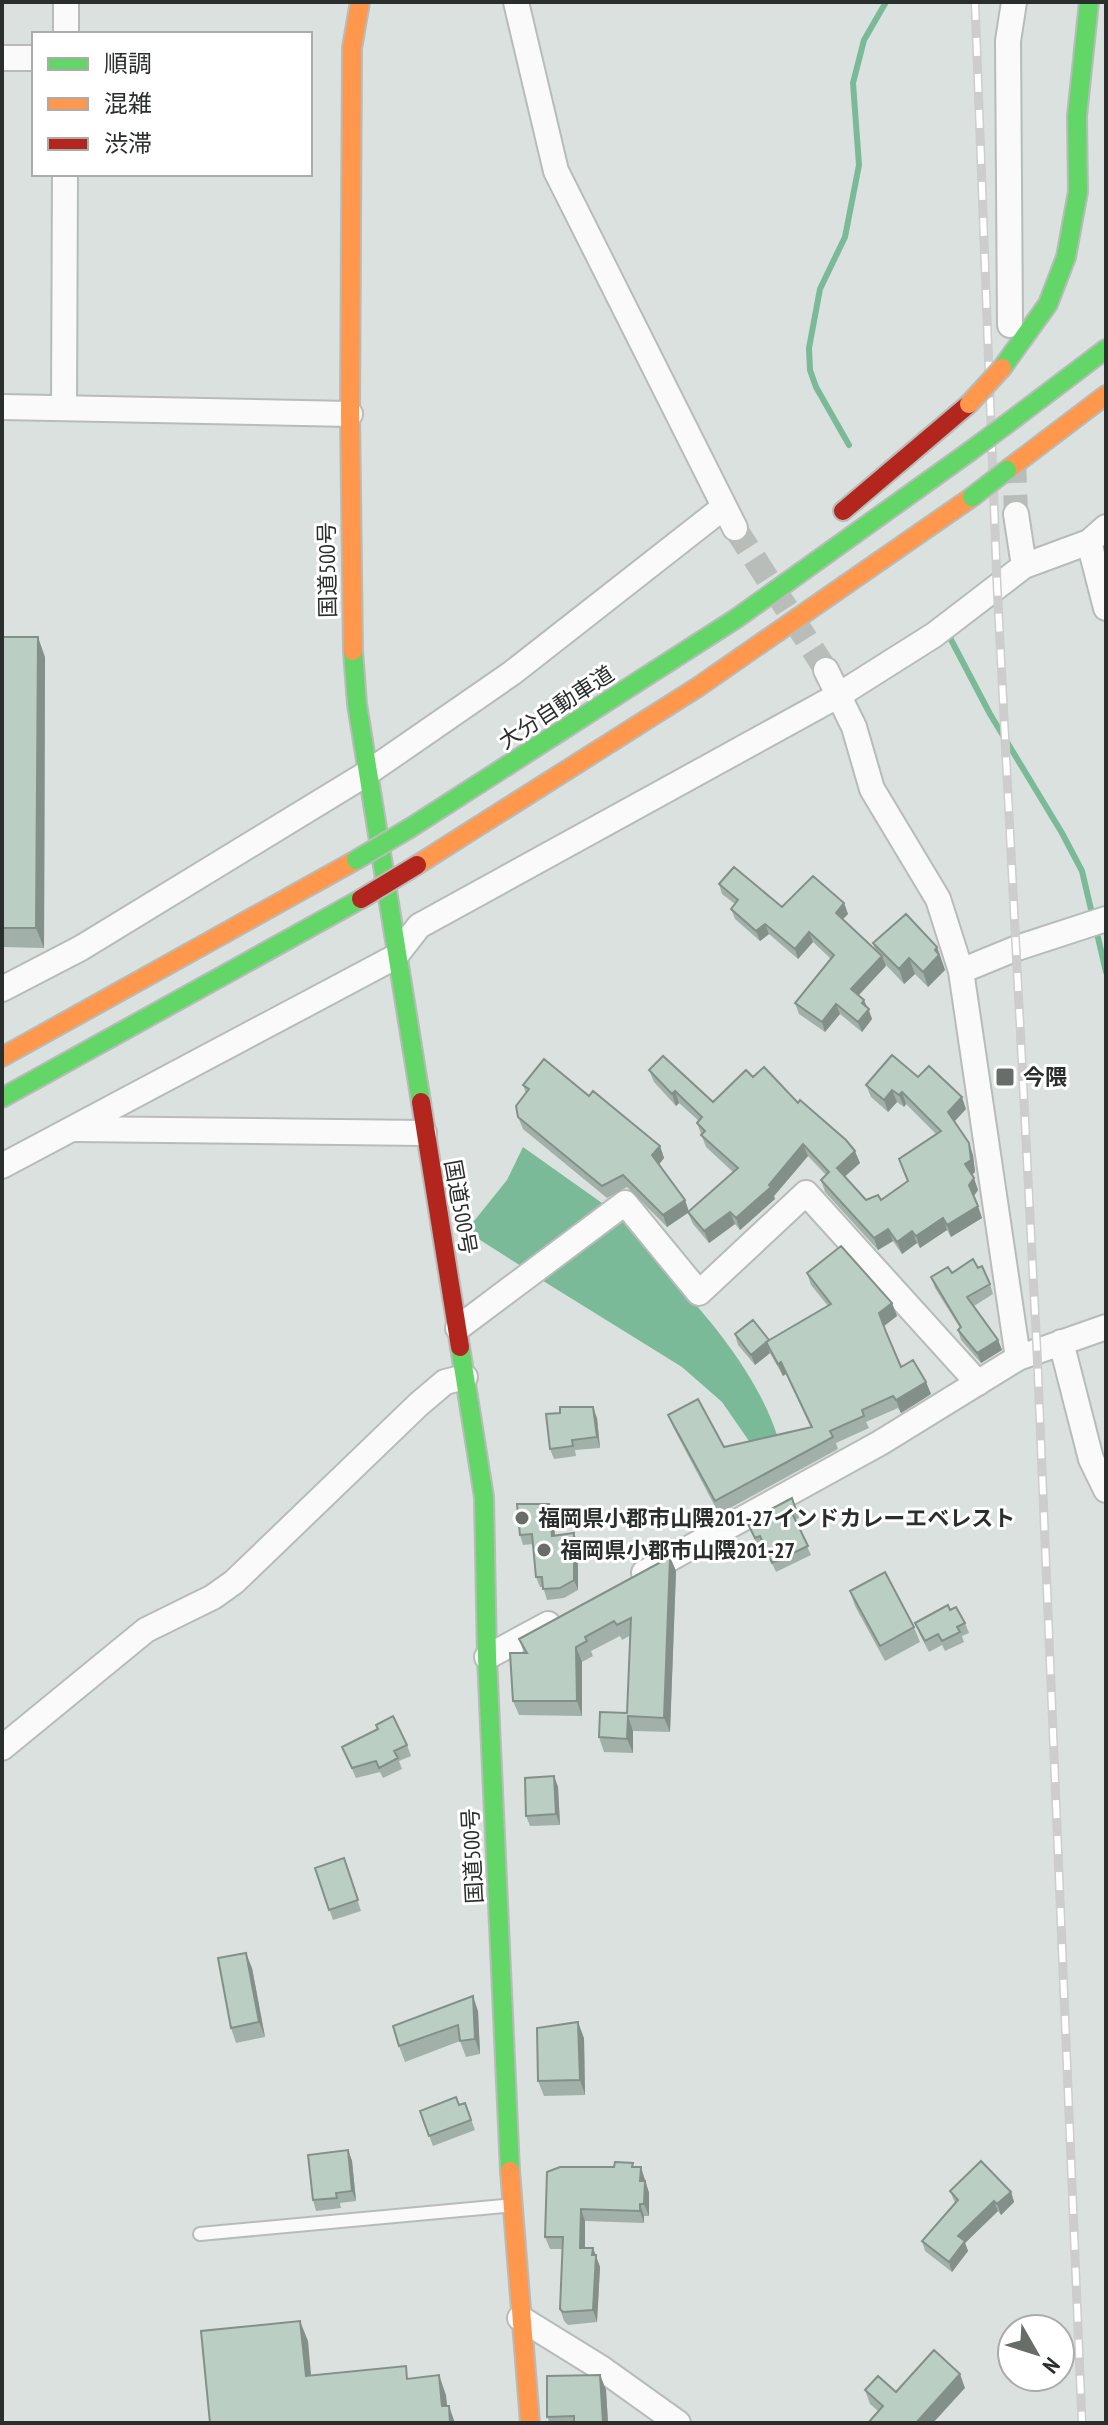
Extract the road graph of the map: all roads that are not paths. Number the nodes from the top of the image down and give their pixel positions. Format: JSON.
{"nodes":[{"id":1,"x":66,"y":2,"type":"edge"},
{"id":2,"x":360,"y":2,"type":"edge"},
{"id":3,"x":516,"y":2,"type":"edge"},
{"id":4,"x":1014,"y":2,"type":"edge"},
{"id":5,"x":1089,"y":2,"type":"edge"},
{"id":6,"x":66,"y":32,"type":"edge"},
{"id":7,"x":2,"y":58,"type":"edge"},
{"id":8,"x":32,"y":58,"type":"edge"},
{"id":9,"x":65,"y":176,"type":"edge"},
{"id":10,"x":1010,"y":325,"type":"dead end"},
{"id":11,"x":1106,"y":349,"type":"edge"},
{"id":12,"x":1106,"y":395,"type":"edge"},
{"id":13,"x":64,"y":406,"type":"junction"},
{"id":14,"x":2,"y":407,"type":"edge"},
{"id":15,"x":350,"y":414,"type":"junction"},
{"id":16,"x":1106,"y":418,"type":"edge"},
{"id":17,"x":1013,"y":502,"type":"junction"},
{"id":18,"x":974,"y":506,"type":"junction"},
{"id":19,"x":724,"y":507,"type":"junction"},
{"id":20,"x":823,"y":527,"type":"dead end"},
{"id":21,"x":735,"y":528,"type":"tunnel mouth"},
{"id":22,"x":1098,"y":534,"type":"edge"},
{"id":23,"x":787,"y":558,"type":"dead end"},
{"id":24,"x":1024,"y":566,"type":"junction"},
{"id":25,"x":1106,"y":608,"type":"edge"},
{"id":26,"x":826,"y":670,"type":"tunnel mouth"},
{"id":27,"x":839,"y":695,"type":"junction"},
{"id":28,"x":366,"y":774,"type":"junction"},
{"id":29,"x":490,"y":778,"type":"junction"},
{"id":30,"x":1106,"y":919,"type":"edge"},
{"id":31,"x":395,"y":957,"type":"junction"},
{"id":32,"x":961,"y":971,"type":"junction"},
{"id":33,"x":2,"y":989,"type":"edge"},
{"id":34,"x":2,"y":1057,"type":"edge"},
{"id":35,"x":2,"y":1098,"type":"edge"},
{"id":36,"x":74,"y":1129,"type":"junction"},
{"id":37,"x":424,"y":1133,"type":"junction"},
{"id":38,"x":2,"y":1166,"type":"edge"},
{"id":39,"x":1106,"y":1327,"type":"edge"},
{"id":40,"x":458,"y":1328,"type":"junction"},
{"id":41,"x":1061,"y":1342,"type":"junction"},
{"id":42,"x":1018,"y":1358,"type":"junction"},
{"id":43,"x":465,"y":1377,"type":"junction"},
{"id":44,"x":978,"y":1383,"type":"junction"},
{"id":45,"x":1106,"y":1490,"type":"edge"},
{"id":46,"x":627,"y":1582,"type":"edge"},
{"id":47,"x":571,"y":1612,"type":"edge"},
{"id":48,"x":487,"y":1657,"type":"junction"},
{"id":49,"x":2,"y":1748,"type":"edge"},
{"id":50,"x":512,"y":2205,"type":"junction"},
{"id":51,"x":200,"y":2234,"type":"dead end"},
{"id":52,"x":520,"y":2318,"type":"junction"},
{"id":53,"x":530,"y":2423,"type":"edge"},
{"id":54,"x":678,"y":2423,"type":"edge"}],
"edges":[{"from":1,"to":6,"type":"street"},
{"from":2,"to":15,"type":"highway","name":"国道500号"},
{"from":3,"to":19,"type":"street"},
{"from":4,"to":10,"type":"street"},
{"from":5,"to":20,"type":"highway","bridge":true},
{"from":7,"to":8,"type":"street"},
{"from":9,"to":13,"type":"street"},
{"from":11,"to":29,"type":"highway","name":"大分自動車道","bridge":true},
{"from":12,"to":18,"type":"highway","bridge":true},
{"from":13,"to":14,"type":"street"},
{"from":13,"to":15,"type":"street"},
{"from":15,"to":28,"type":"highway","name":"国道500号"},
{"from":16,"to":17,"type":"highway"},
{"from":17,"to":18,"type":"highway"},
{"from":17,"to":24,"type":"street"},
{"from":18,"to":35,"type":"highway","bridge":true},
{"from":19,"to":21,"type":"street"},
{"from":19,"to":28,"type":"street"},
{"from":22,"to":24,"type":"street"},
{"from":22,"to":25,"type":"street"},
{"from":23,"to":29,"type":"highway"},
{"from":24,"to":27,"type":"street"},
{"from":26,"to":27,"type":"street"},
{"from":27,"to":31,"type":"street"},
{"from":27,"to":32,"type":"street"},
{"from":28,"to":31,"type":"highway","name":"国道500号"},
{"from":28,"to":33,"type":"street"},
{"from":29,"to":34,"type":"highway","name":"大分自動車道","bridge":true},
{"from":30,"to":32,"type":"street"},
{"from":31,"to":36,"type":"street"},
{"from":31,"to":37,"type":"highway","name":"国道500号"},
{"from":32,"to":42,"type":"street"},
{"from":36,"to":37,"type":"street"},
{"from":36,"to":38,"type":"street"},
{"from":37,"to":40,"type":"highway","name":"国道500号"},
{"from":39,"to":41,"type":"street"},
{"from":40,"to":43,"type":"highway","name":"国道500号"},
{"from":40,"to":44,"type":"street"},
{"from":41,"to":42,"type":"street"},
{"from":41,"to":45,"type":"street"},
{"from":42,"to":44,"type":"street"},
{"from":43,"to":48,"type":"highway","name":"国道500号"},
{"from":43,"to":49,"type":"street"},
{"from":44,"to":46,"type":"street"},
{"from":47,"to":48,"type":"street"},
{"from":48,"to":50,"type":"highway","name":"国道500号"},
{"from":50,"to":51,"type":"lane"},
{"from":50,"to":52,"type":"highway","name":"国道500号"},
{"from":52,"to":53,"type":"highway","name":"国道500号"},
{"from":52,"to":54,"type":"street"}]}
